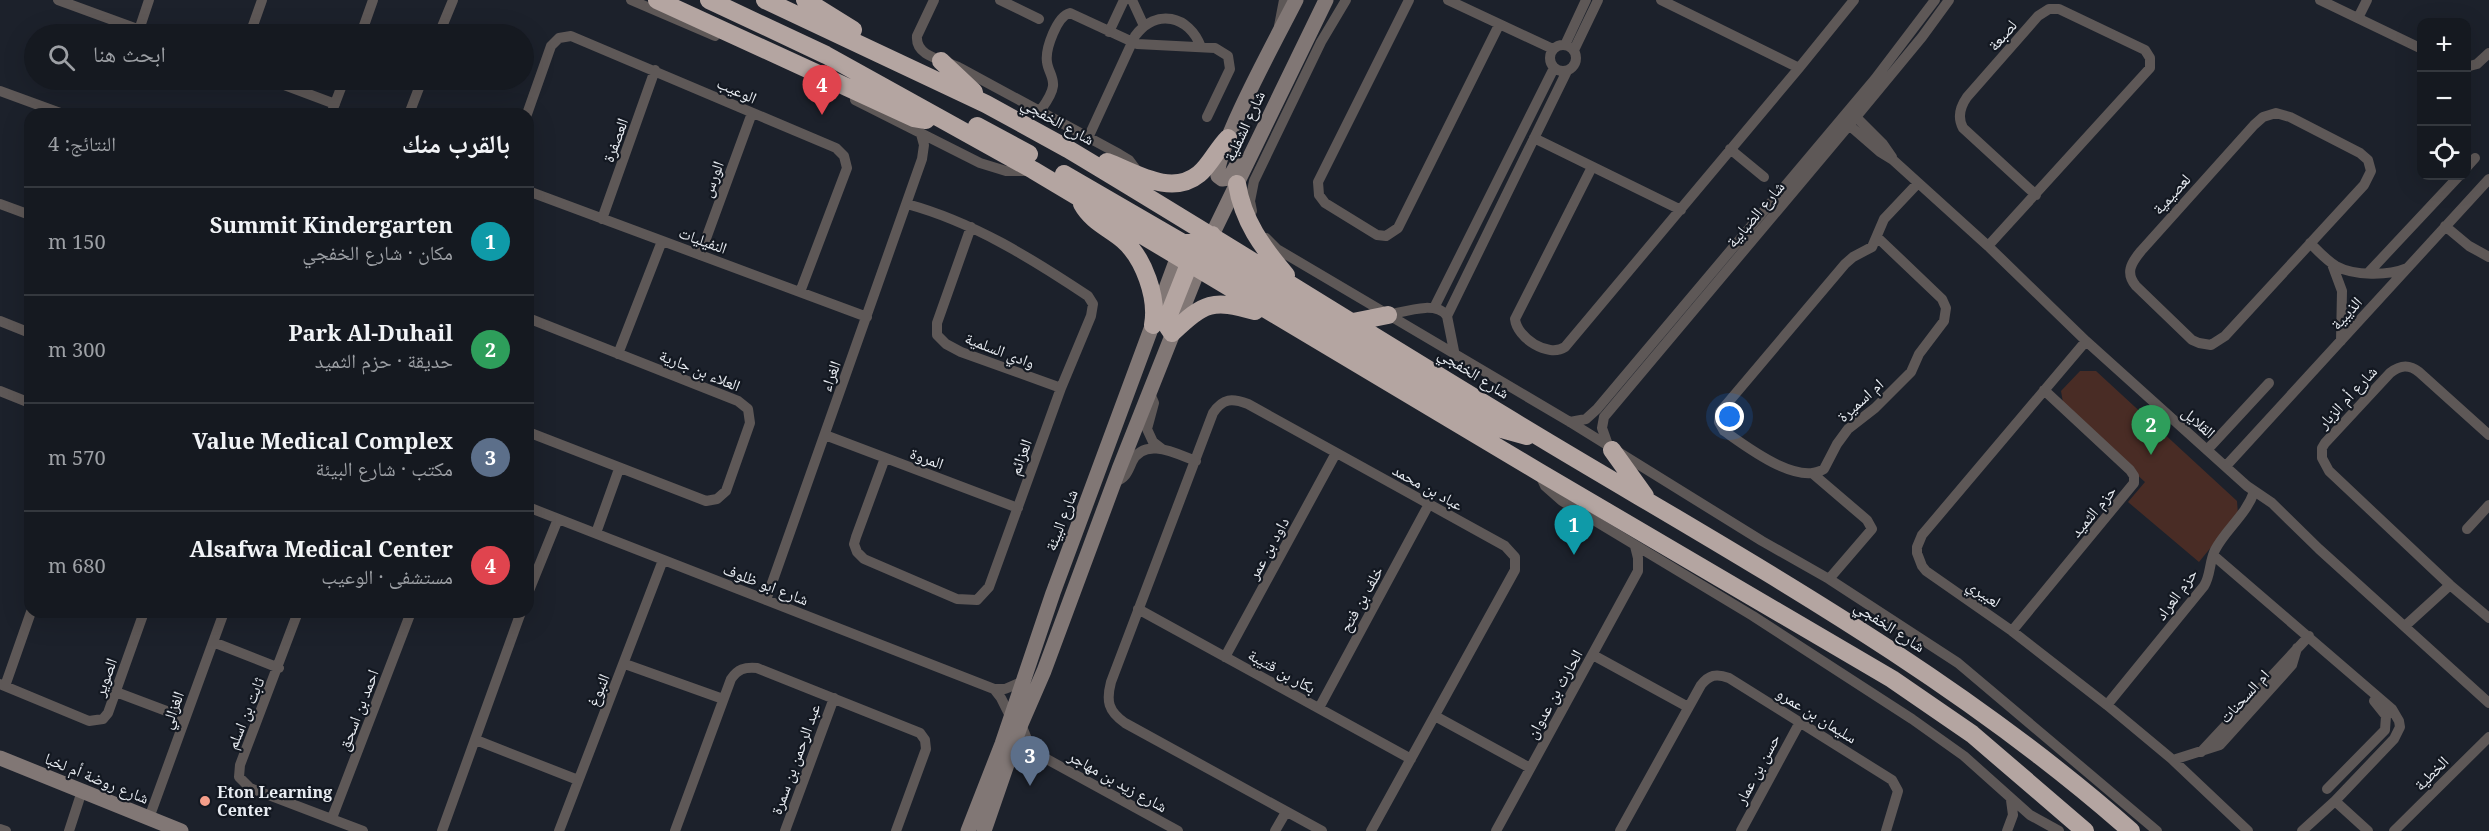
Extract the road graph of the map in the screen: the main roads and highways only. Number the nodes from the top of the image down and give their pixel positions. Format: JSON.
{"nodes":[{"id":1,"x":657,"y":0,"type":"edge"},
{"id":2,"x":709,"y":0,"type":"edge"},
{"id":3,"x":765,"y":0,"type":"edge"},
{"id":4,"x":805,"y":0,"type":"edge"},
{"id":5,"x":882,"y":54,"type":"junction"},
{"id":6,"x":826,"y":55,"type":"junction"},
{"id":7,"x":941,"y":61,"type":"road end"},
{"id":8,"x":986,"y":104,"type":"junction"},
{"id":9,"x":947,"y":124,"type":"junction"},
{"id":10,"x":1227,"y":138,"type":"road end"},
{"id":11,"x":1068,"y":149,"type":"junction"},
{"id":12,"x":1237,"y":184,"type":"road end"},
{"id":13,"x":1079,"y":197,"type":"junction"},
{"id":14,"x":1191,"y":223,"type":"junction"},
{"id":15,"x":1212,"y":235,"type":"junction"},
{"id":16,"x":1192,"y":254,"type":"junction"},
{"id":17,"x":1296,"y":288,"type":"junction"},
{"id":18,"x":1388,"y":315,"type":"road end"},
{"id":19,"x":1276,"y":316,"type":"junction"},
{"id":20,"x":1353,"y":322,"type":"junction"},
{"id":21,"x":1153,"y":325,"type":"road end"},
{"id":22,"x":1550,"y":443,"type":"junction"},
{"id":23,"x":1612,"y":450,"type":"road end"},
{"id":24,"x":1647,"y":500,"type":"junction"},
{"id":25,"x":2085,"y":831,"type":"edge"},
{"id":26,"x":2131,"y":831,"type":"edge"}],
"edges":[{"from":1,"to":9,"type":"highway"},
{"from":2,"to":6,"type":"highway"},
{"from":3,"to":5,"type":"highway","name":"شارع الخفجي"},
{"from":4,"to":5,"type":"highway"},
{"from":5,"to":8,"type":"highway","name":"شارع الخفجي"},
{"from":6,"to":9,"type":"highway"},
{"from":6,"to":16,"type":"highway"},
{"from":7,"to":8,"type":"highway"},
{"from":8,"to":11,"type":"highway","name":"شارع الخفجي"},
{"from":9,"to":13,"type":"highway"},
{"from":10,"to":11,"type":"highway"},
{"from":11,"to":14,"type":"highway","name":"شارع الخفجي"},
{"from":12,"to":17,"type":"highway"},
{"from":13,"to":16,"type":"highway"},
{"from":13,"to":21,"type":"highway"},
{"from":14,"to":15,"type":"highway","name":"شارع الخفجي"},
{"from":14,"to":16,"type":"highway"},
{"from":15,"to":16,"type":"highway"},
{"from":15,"to":17,"type":"highway","name":"شارع الخفجي"},
{"from":16,"to":19,"type":"highway"},
{"from":16,"to":19,"type":"highway"},
{"from":16,"to":22,"type":"highway"},
{"from":17,"to":20,"type":"highway","name":"شارع الخفجي"},
{"from":18,"to":20,"type":"highway"},
{"from":19,"to":25,"type":"highway"},
{"from":20,"to":22,"type":"highway","name":"شارع الخفجي"},
{"from":22,"to":24,"type":"highway","name":"شارع الخفجي"},
{"from":23,"to":24,"type":"highway"},
{"from":24,"to":26,"type":"highway","name":"شارع الخفجي"}]}
